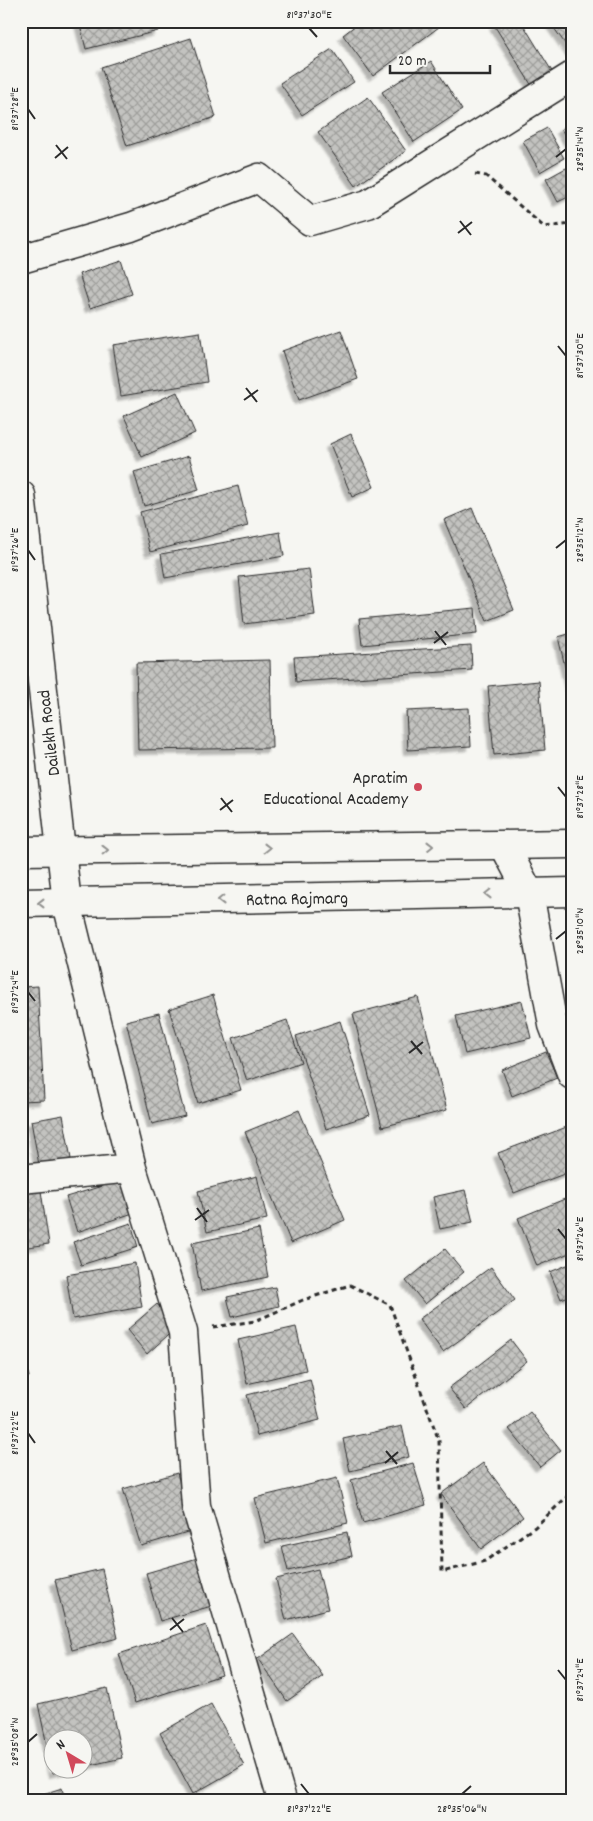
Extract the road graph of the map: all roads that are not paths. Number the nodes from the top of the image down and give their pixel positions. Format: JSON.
{"nodes":[{"id":1,"x":572,"y":76,"type":"edge"},
{"id":2,"x":21,"y":258,"type":"edge"},
{"id":3,"x":21,"y":495,"type":"edge"},
{"id":4,"x":572,"y":844,"type":"edge"},
{"id":5,"x":504,"y":845,"type":"junction"},
{"id":6,"x":21,"y":851,"type":"edge"},
{"id":7,"x":62,"y":851,"type":"junction"},
{"id":8,"x":572,"y":892,"type":"edge"},
{"id":9,"x":530,"y":893,"type":"junction"},
{"id":10,"x":21,"y":903,"type":"edge"},
{"id":11,"x":67,"y":903,"type":"junction"},
{"id":12,"x":572,"y":1075,"type":"edge"},
{"id":13,"x":132,"y":1168,"type":"junction"},
{"id":14,"x":21,"y":1179,"type":"edge"},
{"id":15,"x":282,"y":1800,"type":"edge"}],
"edges":[{"from":1,"to":2,"type":"street"},
{"from":3,"to":7,"type":"street","name":"Dailekh Road"},
{"from":4,"to":5,"type":"street"},
{"from":7,"to":5,"type":"street","one_way":true},
{"from":5,"to":9,"type":"street"},
{"from":6,"to":7,"type":"street"},
{"from":7,"to":11,"type":"street","name":"Dailekh Road"},
{"from":8,"to":9,"type":"street","name":"Ratna Rajmarg"},
{"from":9,"to":11,"type":"street","name":"Ratna Rajmarg","one_way":true},
{"from":9,"to":12,"type":"street"},
{"from":11,"to":10,"type":"street","name":"Ratna Rajmarg","one_way":true},
{"from":11,"to":13,"type":"street","name":"Dailekh Road"},
{"from":13,"to":14,"type":"street"},
{"from":13,"to":15,"type":"street","name":"Dailekh Road"}]}
